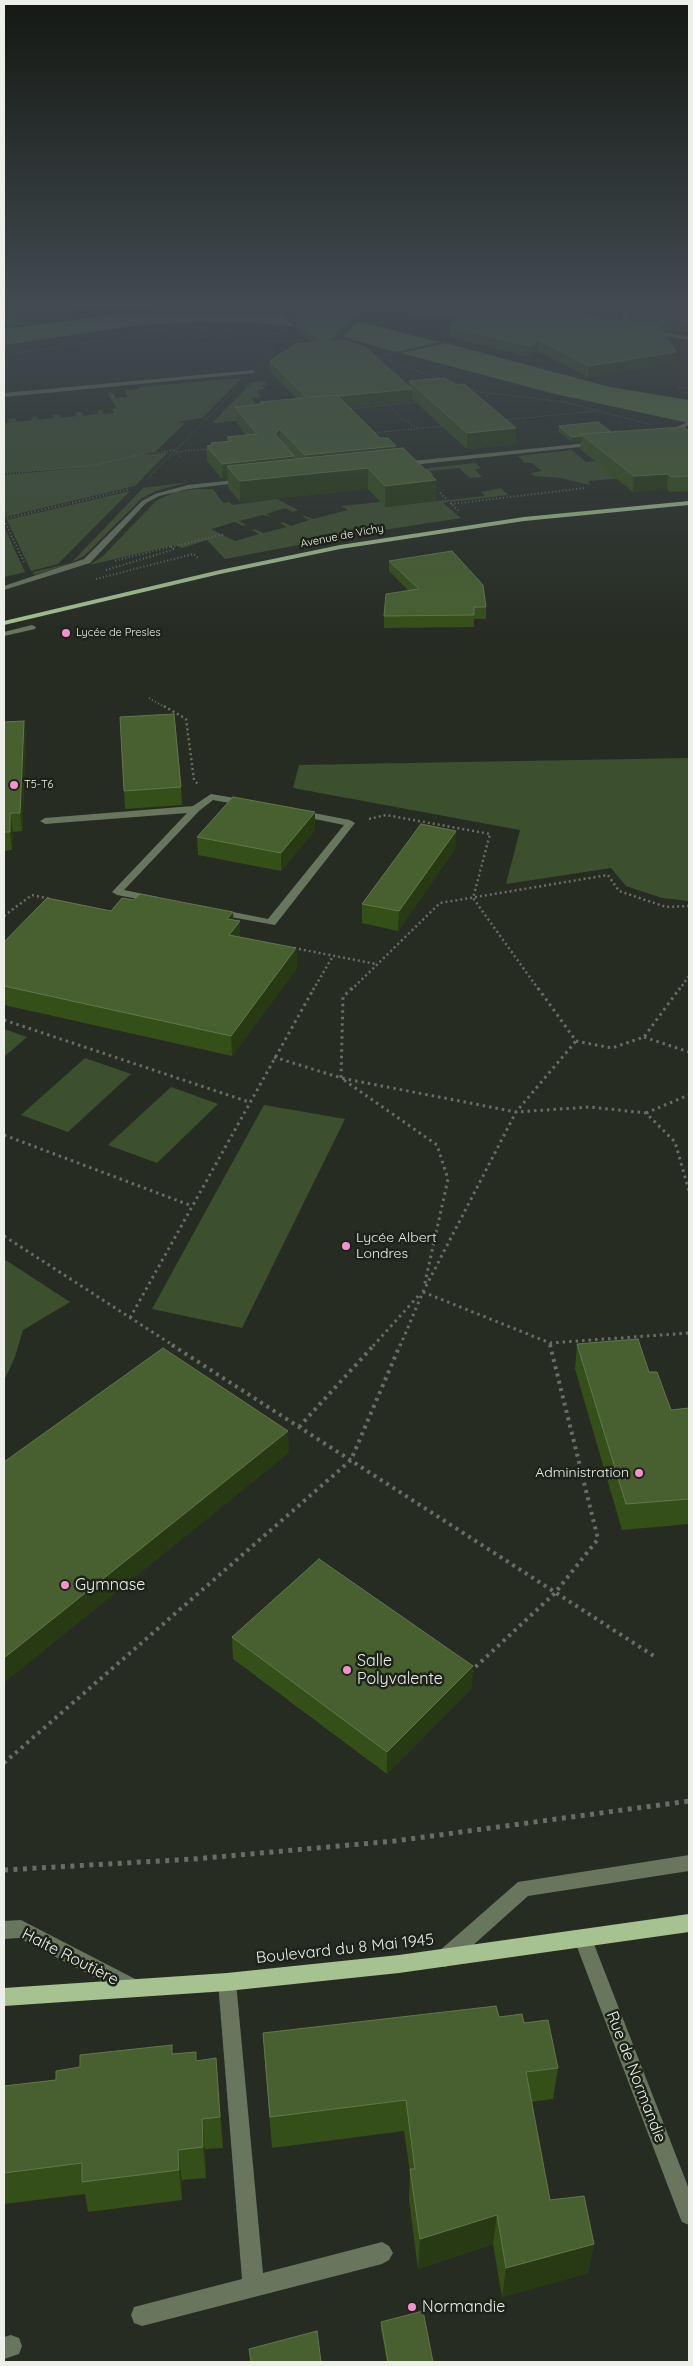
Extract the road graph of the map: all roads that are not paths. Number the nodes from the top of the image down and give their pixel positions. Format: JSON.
{"nodes":[{"id":1,"x":687,"y":424,"type":"edge"},
{"id":2,"x":673,"y":432,"type":"junction"},
{"id":3,"x":684,"y":434,"type":"edge"},
{"id":4,"x":660,"y":436,"type":"edge"},
{"id":5,"x":609,"y":442,"type":"edge"},
{"id":6,"x":396,"y":465,"type":"edge"},
{"id":7,"x":256,"y":480,"type":"edge"},
{"id":8,"x":689,"y":503,"type":"edge"},
{"id":9,"x":4,"y":588,"type":"edge"},
{"id":10,"x":19,"y":619,"type":"junction"},
{"id":11,"x":4,"y":623,"type":"edge"},
{"id":12,"x":4,"y":634,"type":"edge"},
{"id":13,"x":258,"y":805,"type":"edge"},
{"id":14,"x":196,"y":810,"type":"junction"},
{"id":15,"x":285,"y":810,"type":"edge"},
{"id":16,"x":45,"y":821,"type":"dead end"},
{"id":17,"x":165,"y":901,"type":"edge"},
{"id":18,"x":204,"y":909,"type":"edge"},
{"id":19,"x":689,"y":1863,"type":"edge"},
{"id":20,"x":689,"y":1923,"type":"edge"},
{"id":21,"x":4,"y":1930,"type":"edge"},
{"id":22,"x":583,"y":1939,"type":"junction"},
{"id":23,"x":445,"y":1959,"type":"junction"},
{"id":24,"x":228,"y":1982,"type":"junction"},
{"id":25,"x":136,"y":1990,"type":"junction"},
{"id":26,"x":4,"y":1997,"type":"edge"},
{"id":27,"x":689,"y":2215,"type":"edge"},
{"id":28,"x":382,"y":2253,"type":"dead end"},
{"id":29,"x":253,"y":2286,"type":"junction"},
{"id":30,"x":142,"y":2315,"type":"dead end"}],
"edges":[{"from":1,"to":2,"type":"street"},
{"from":2,"to":3,"type":"street"},
{"from":2,"to":4,"type":"street"},
{"from":5,"to":6,"type":"street"},
{"from":7,"to":9,"type":"street"},
{"from":8,"to":10,"type":"main road","name":"Avenue de Vichy"},
{"from":10,"to":11,"type":"main road","name":"Avenue de Vichy"},
{"from":10,"to":12,"type":"street"},
{"from":13,"to":14,"type":"street"},
{"from":14,"to":16,"type":"street"},
{"from":14,"to":17,"type":"street"},
{"from":15,"to":18,"type":"street"},
{"from":19,"to":23,"type":"street"},
{"from":20,"to":22,"type":"main road","name":"Boulevard du 8 Mai 1945"},
{"from":21,"to":25,"type":"street","name":"Halte Routière"},
{"from":22,"to":23,"type":"main road","name":"Boulevard du 8 Mai 1945"},
{"from":22,"to":27,"type":"street","name":"Rue de Normandie"},
{"from":23,"to":24,"type":"main road","name":"Boulevard du 8 Mai 1945"},
{"from":24,"to":25,"type":"main road","name":"Boulevard du 8 Mai 1945"},
{"from":24,"to":29,"type":"street"},
{"from":25,"to":26,"type":"main road","name":"Boulevard du 8 Mai 1945"},
{"from":28,"to":29,"type":"street"},
{"from":29,"to":30,"type":"street"}]}
